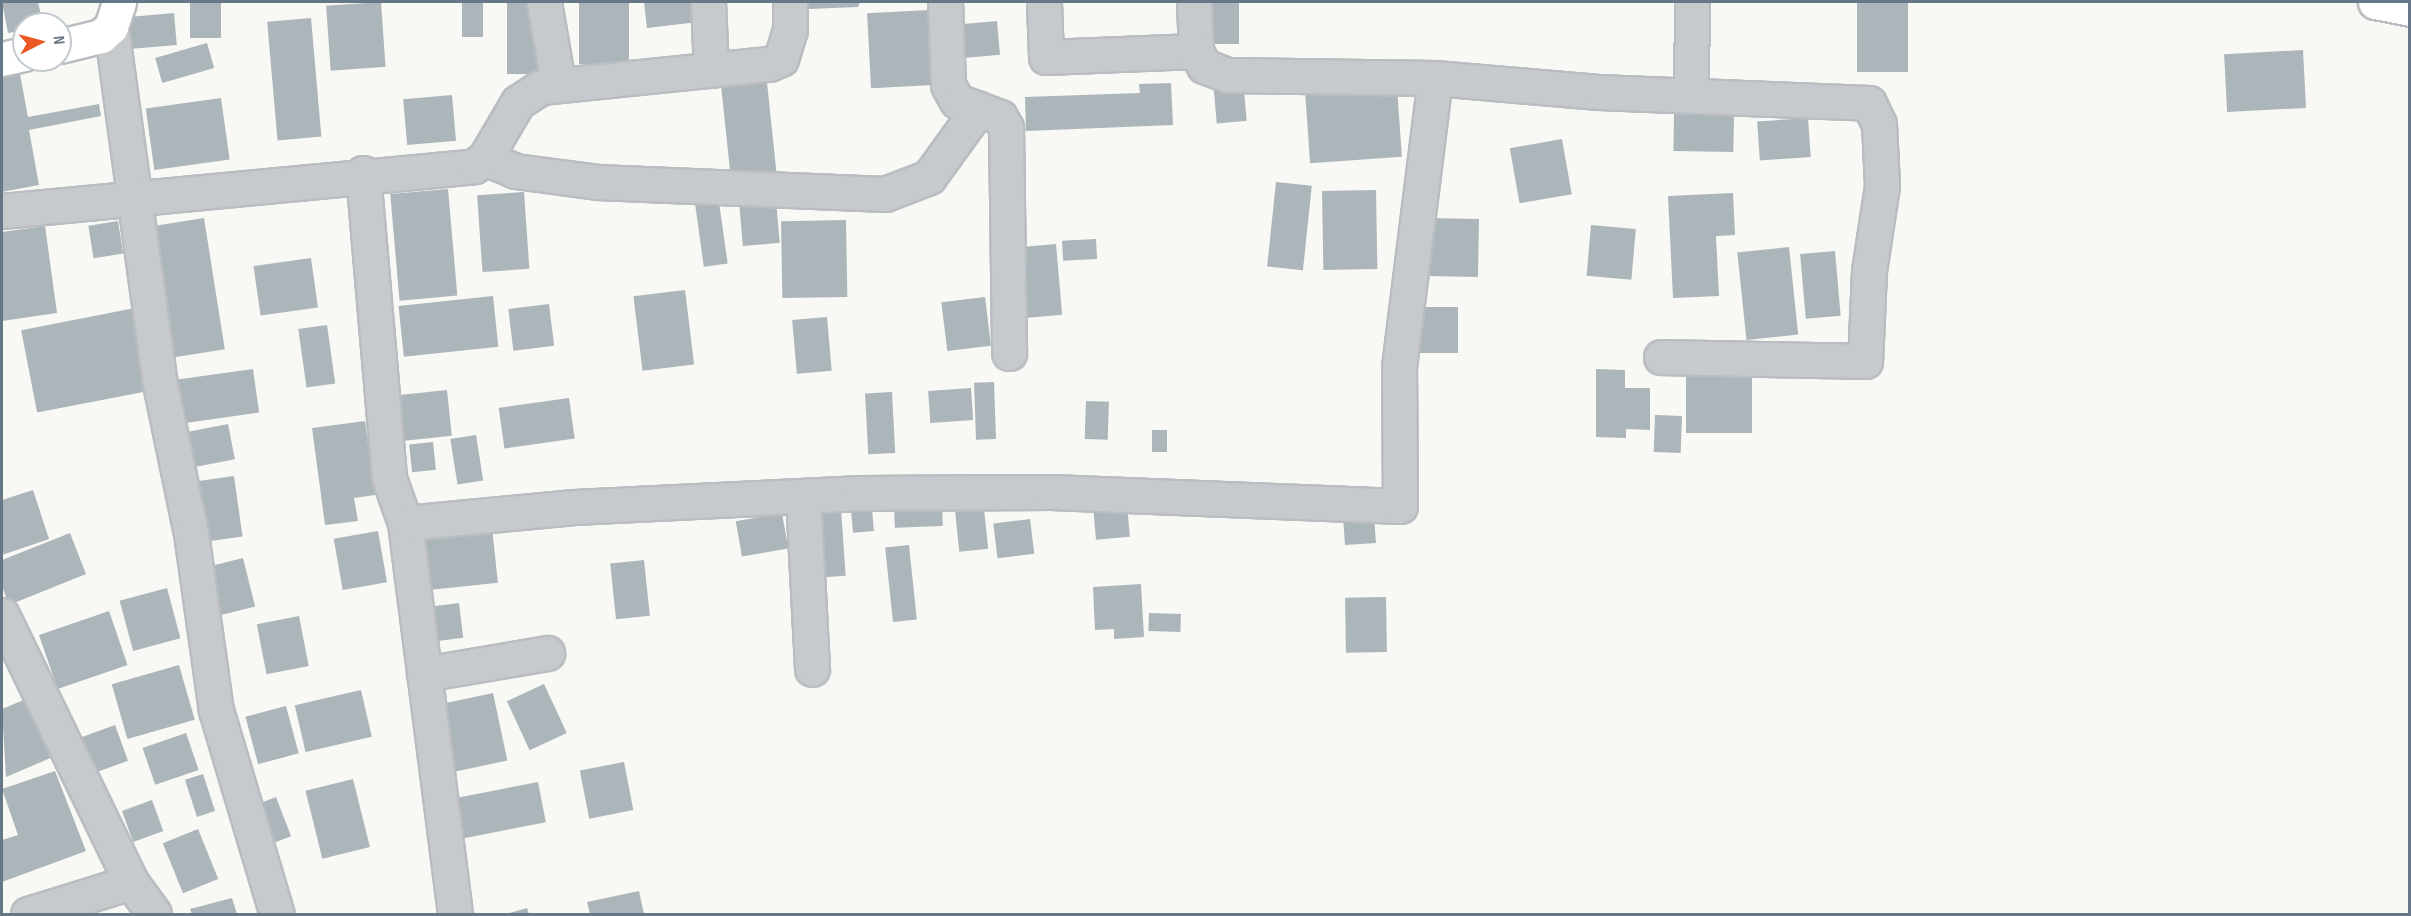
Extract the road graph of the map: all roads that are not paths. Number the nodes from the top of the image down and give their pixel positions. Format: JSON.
{"nodes":[{"id":1,"x":544,"y":2,"type":"edge"},
{"id":2,"x":708,"y":2,"type":"edge"},
{"id":3,"x":790,"y":2,"type":"edge"},
{"id":4,"x":945,"y":2,"type":"edge"},
{"id":5,"x":1044,"y":2,"type":"edge"},
{"id":6,"x":1194,"y":2,"type":"edge"},
{"id":7,"x":1692,"y":2,"type":"edge"},
{"id":8,"x":2375,"y":2,"type":"edge"},
{"id":9,"x":2409,"y":9,"type":"edge"},
{"id":10,"x":115,"y":14,"type":"edge"},
{"id":11,"x":72,"y":43,"type":"edge"},
{"id":12,"x":1196,"y":51,"type":"junction"},
{"id":13,"x":711,"y":70,"type":"junction"},
{"id":14,"x":1435,"y":78,"type":"junction"},
{"id":15,"x":558,"y":83,"type":"junction"},
{"id":16,"x":1692,"y":94,"type":"junction"},
{"id":17,"x":978,"y":109,"type":"junction"},
{"id":18,"x":485,"y":158,"type":"junction"},
{"id":19,"x":363,"y":173,"type":"junction"},
{"id":20,"x":132,"y":196,"type":"junction"},
{"id":21,"x":2,"y":211,"type":"edge"},
{"id":22,"x":1009,"y":353,"type":"dead end"},
{"id":23,"x":1661,"y":357,"type":"dead end"},
{"id":24,"x":803,"y":496,"type":"junction"},
{"id":25,"x":405,"y":524,"type":"junction"},
{"id":26,"x":2,"y":615,"type":"edge"},
{"id":27,"x":547,"y":653,"type":"dead end"},
{"id":28,"x":812,"y":669,"type":"dead end"},
{"id":29,"x":424,"y":674,"type":"junction"},
{"id":30,"x":131,"y":882,"type":"junction"},
{"id":31,"x":28,"y":915,"type":"edge"},
{"id":32,"x":154,"y":915,"type":"edge"},
{"id":33,"x":277,"y":915,"type":"edge"},
{"id":34,"x":455,"y":915,"type":"edge"}],
"edges":[{"from":1,"to":15,"type":"street"},
{"from":2,"to":13,"type":"street"},
{"from":3,"to":13,"type":"street"},
{"from":4,"to":17,"type":"street"},
{"from":5,"to":12,"type":"street"},
{"from":6,"to":12,"type":"street"},
{"from":7,"to":16,"type":"street"},
{"from":8,"to":9,"type":"main road"},
{"from":10,"to":11,"type":"main road"},
{"from":10,"to":20,"type":"street"},
{"from":12,"to":14,"type":"street"},
{"from":13,"to":15,"type":"street"},
{"from":14,"to":16,"type":"street"},
{"from":14,"to":24,"type":"street"},
{"from":15,"to":18,"type":"street"},
{"from":16,"to":23,"type":"street"},
{"from":17,"to":18,"type":"street"},
{"from":17,"to":22,"type":"street"},
{"from":18,"to":19,"type":"street"},
{"from":19,"to":20,"type":"street"},
{"from":19,"to":25,"type":"street"},
{"from":20,"to":21,"type":"street"},
{"from":20,"to":33,"type":"street"},
{"from":24,"to":25,"type":"street"},
{"from":24,"to":28,"type":"street"},
{"from":25,"to":29,"type":"street"},
{"from":26,"to":30,"type":"street"},
{"from":27,"to":29,"type":"street"},
{"from":29,"to":34,"type":"street"},
{"from":30,"to":31,"type":"street"},
{"from":30,"to":32,"type":"street"}]}
